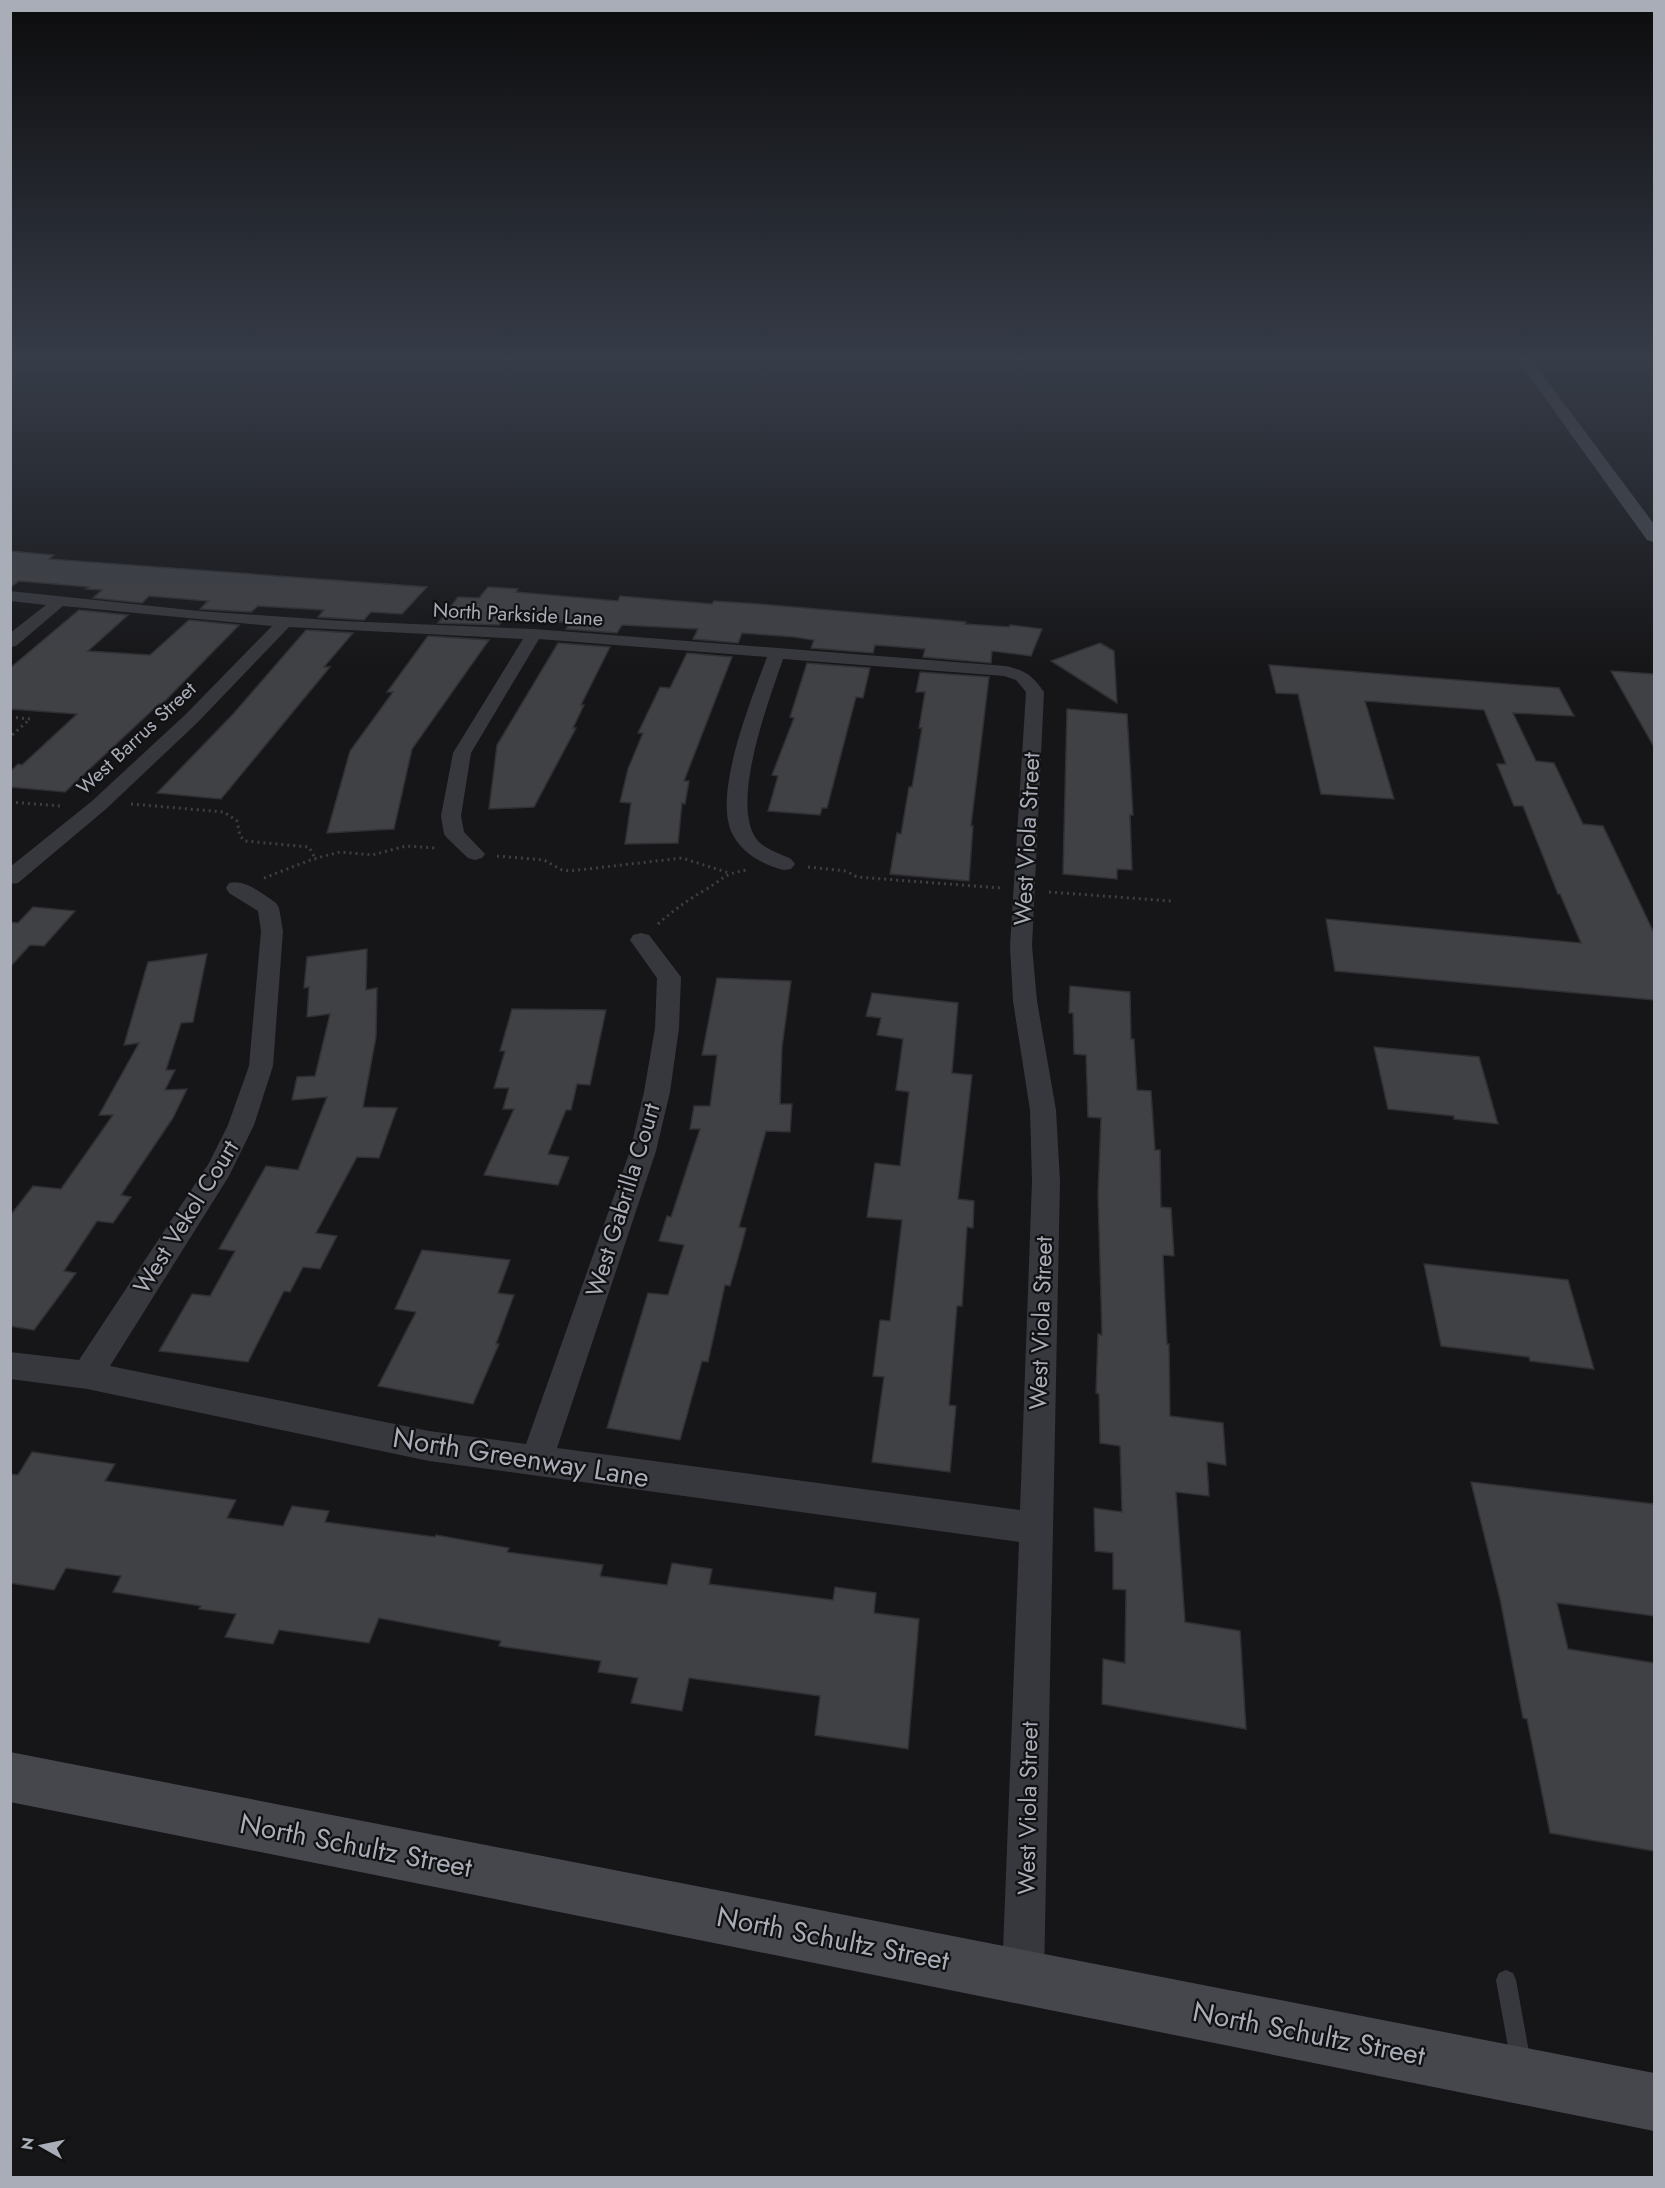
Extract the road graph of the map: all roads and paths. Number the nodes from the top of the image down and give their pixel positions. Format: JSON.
{"nodes":[{"id":1,"x":1599,"y":461,"type":"edge"},
{"id":2,"x":1654,"y":536,"type":"edge"},
{"id":3,"x":10,"y":596,"type":"edge"},
{"id":4,"x":59,"y":602,"type":"junction"},
{"id":5,"x":285,"y":622,"type":"junction"},
{"id":6,"x":534,"y":634,"type":"junction"},
{"id":7,"x":10,"y":642,"type":"edge"},
{"id":8,"x":777,"y":652,"type":"junction"},
{"id":9,"x":1022,"y":676,"type":"joint"},
{"id":10,"x":10,"y":717,"type":"edge"},
{"id":11,"x":10,"y":737,"type":"edge"},
{"id":12,"x":10,"y":802,"type":"edge"},
{"id":13,"x":99,"y":805,"type":"junction"},
{"id":14,"x":475,"y":854,"type":"dead end"},
{"id":15,"x":316,"y":860,"type":"dead end"},
{"id":16,"x":784,"y":864,"type":"junction"},
{"id":17,"x":10,"y":878,"type":"edge"},
{"id":18,"x":237,"y":888,"type":"dead end"},
{"id":19,"x":1023,"y":890,"type":"junction"},
{"id":20,"x":1171,"y":901,"type":"dead end"},
{"id":21,"x":641,"y":940,"type":"joint"},
{"id":22,"x":10,"y":1365,"type":"edge"},
{"id":23,"x":87,"y":1375,"type":"junction"},
{"id":24,"x":537,"y":1462,"type":"junction"},
{"id":25,"x":1035,"y":1528,"type":"junction"},
{"id":26,"x":10,"y":1777,"type":"edge"},
{"id":27,"x":1023,"y":1976,"type":"junction"},
{"id":28,"x":1506,"y":1980,"type":"dead end"},
{"id":29,"x":1524,"y":2076,"type":"junction"},
{"id":30,"x":1654,"y":2102,"type":"edge"}],
"edges":[{"from":1,"to":2,"type":"street"},
{"from":3,"to":4,"type":"street","name":"North Parkside Lane"},
{"from":4,"to":5,"type":"street","name":"North Parkside Lane"},
{"from":4,"to":7,"type":"street"},
{"from":5,"to":6,"type":"street","name":"North Parkside Lane"},
{"from":5,"to":13,"type":"street","name":"West Barrus Street"},
{"from":6,"to":8,"type":"street","name":"North Parkside Lane"},
{"from":6,"to":14,"type":"street"},
{"from":8,"to":9,"type":"street","name":"North Parkside Lane"},
{"from":8,"to":16,"type":"street"},
{"from":9,"to":19,"type":"street","name":"West Viola Street"},
{"from":10,"to":11,"type":"path"},
{"from":12,"to":13,"type":"path"},
{"from":13,"to":15,"type":"path"},
{"from":13,"to":17,"type":"street","name":"West Barrus Street"},
{"from":16,"to":19,"type":"path"},
{"from":16,"to":21,"type":"path"},
{"from":18,"to":23,"type":"street","name":"West Vekol Court"},
{"from":19,"to":20,"type":"path"},
{"from":19,"to":25,"type":"street","name":"West Viola Street"},
{"from":21,"to":24,"type":"street","name":"West Gabrilla Court"},
{"from":22,"to":23,"type":"street","name":"North Greenway Lane"},
{"from":23,"to":24,"type":"street","name":"North Greenway Lane"},
{"from":24,"to":25,"type":"street","name":"North Greenway Lane"},
{"from":25,"to":27,"type":"street","name":"West Viola Street"},
{"from":26,"to":27,"type":"street","name":"North Schultz Street"},
{"from":27,"to":29,"type":"street","name":"North Schultz Street"},
{"from":28,"to":29,"type":"lane"},
{"from":29,"to":30,"type":"street","name":"North Schultz Street"}]}
